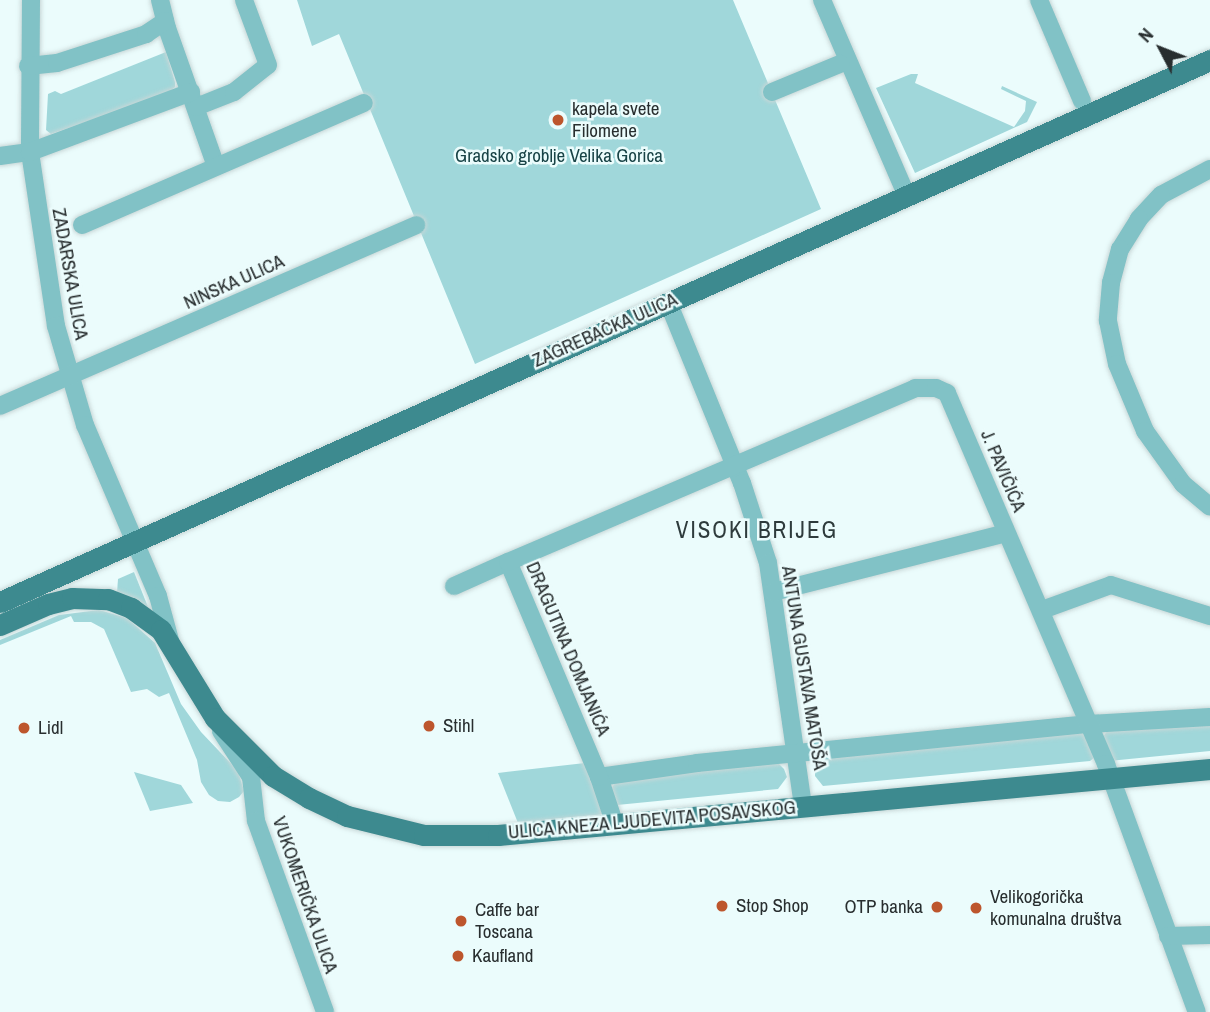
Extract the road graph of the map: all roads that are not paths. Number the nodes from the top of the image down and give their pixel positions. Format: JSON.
{"nodes":[{"id":1,"x":31,"y":0,"type":"edge"},
{"id":2,"x":160,"y":0,"type":"edge"},
{"id":3,"x":244,"y":0,"type":"edge"},
{"id":4,"x":822,"y":0,"type":"edge"},
{"id":5,"x":1039,"y":0,"type":"edge"},
{"id":6,"x":165,"y":21,"type":"junction"},
{"id":7,"x":1210,"y":60,"type":"edge"},
{"id":8,"x":840,"y":64,"type":"dead end"},
{"id":9,"x":28,"y":66,"type":"junction"},
{"id":10,"x":772,"y":92,"type":"dead end"},
{"id":11,"x":194,"y":99,"type":"junction"},
{"id":12,"x":1082,"y":101,"type":"dead end"},
{"id":13,"x":364,"y":103,"type":"dead end"},
{"id":14,"x":30,"y":152,"type":"junction"},
{"id":15,"x":0,"y":156,"type":"edge"},
{"id":16,"x":216,"y":166,"type":"junction"},
{"id":17,"x":1210,"y":169,"type":"edge"},
{"id":18,"x":907,"y":195,"type":"junction"},
{"id":19,"x":82,"y":225,"type":"dead end"},
{"id":20,"x":416,"y":225,"type":"dead end"},
{"id":21,"x":668,"y":302,"type":"junction"},
{"id":22,"x":69,"y":378,"type":"junction"},
{"id":23,"x":0,"y":406,"type":"edge"},
{"id":24,"x":732,"y":464,"type":"junction"},
{"id":25,"x":1210,"y":507,"type":"edge"},
{"id":26,"x":1006,"y":533,"type":"junction"},
{"id":27,"x":134,"y":542,"type":"junction"},
{"id":28,"x":508,"y":562,"type":"junction"},
{"id":29,"x":454,"y":586,"type":"dead end"},
{"id":30,"x":773,"y":592,"type":"junction"},
{"id":31,"x":0,"y":602,"type":"edge"},
{"id":32,"x":1042,"y":610,"type":"junction"},
{"id":33,"x":1210,"y":616,"type":"edge"},
{"id":34,"x":0,"y":623,"type":"edge"},
{"id":35,"x":171,"y":644,"type":"junction"},
{"id":36,"x":1210,"y":717,"type":"edge"},
{"id":37,"x":215,"y":718,"type":"junction"},
{"id":38,"x":1088,"y":724,"type":"junction"},
{"id":39,"x":798,"y":755,"type":"junction"},
{"id":40,"x":1210,"y":769,"type":"edge"},
{"id":41,"x":599,"y":777,"type":"junction"},
{"id":42,"x":1110,"y":778,"type":"junction"},
{"id":43,"x":803,"y":806,"type":"junction"},
{"id":44,"x":615,"y":825,"type":"junction"},
{"id":45,"x":1210,"y":935,"type":"edge"},
{"id":46,"x":1168,"y":936,"type":"junction"},
{"id":47,"x":325,"y":1012,"type":"edge"},
{"id":48,"x":1197,"y":1012,"type":"edge"}],
"edges":[{"from":1,"to":9,"type":"street","name":"ZADARSKA ULICA"},
{"from":2,"to":6,"type":"street"},
{"from":3,"to":11,"type":"street"},
{"from":4,"to":18,"type":"street"},
{"from":5,"to":12,"type":"street"},
{"from":6,"to":9,"type":"street"},
{"from":6,"to":11,"type":"street"},
{"from":7,"to":18,"type":"main road","name":"ZAGREBAČKA ULICA"},
{"from":8,"to":10,"type":"street"},
{"from":9,"to":14,"type":"street","name":"ZADARSKA ULICA"},
{"from":11,"to":14,"type":"street"},
{"from":11,"to":16,"type":"street"},
{"from":13,"to":16,"type":"street"},
{"from":14,"to":15,"type":"street"},
{"from":14,"to":22,"type":"street","name":"ZADARSKA ULICA"},
{"from":16,"to":19,"type":"street"},
{"from":17,"to":25,"type":"street"},
{"from":18,"to":21,"type":"main road","name":"ZAGREBAČKA ULICA"},
{"from":20,"to":22,"type":"street","name":"NINSKA ULICA"},
{"from":21,"to":24,"type":"street","name":"ANTUNA GUSTAVA MATOŠA"},
{"from":21,"to":27,"type":"main road","name":"ZAGREBAČKA ULICA"},
{"from":22,"to":23,"type":"street","name":"NINSKA ULICA"},
{"from":22,"to":27,"type":"street","name":"ZADARSKA ULICA"},
{"from":24,"to":26,"type":"street","name":"J. PAVIČIĆA"},
{"from":24,"to":28,"type":"street","name":"DRAGUTINA DOMJANIĆA"},
{"from":24,"to":30,"type":"street","name":"ANTUNA GUSTAVA MATOŠA"},
{"from":26,"to":30,"type":"street"},
{"from":26,"to":32,"type":"street","name":"J. PAVIČIĆA"},
{"from":27,"to":31,"type":"main road","name":"ZAGREBAČKA ULICA"},
{"from":27,"to":34,"type":"main road"},
{"from":27,"to":35,"type":"street","name":"ZADARSKA ULICA"},
{"from":28,"to":29,"type":"street"},
{"from":28,"to":41,"type":"street","name":"DRAGUTINA DOMJANIĆA"},
{"from":30,"to":39,"type":"street","name":"ANTUNA GUSTAVA MATOŠA"},
{"from":32,"to":33,"type":"street"},
{"from":32,"to":38,"type":"street","name":"J. PAVIČIĆA"},
{"from":34,"to":35,"type":"main road"},
{"from":35,"to":37,"type":"main road","name":"ULICA KNEZA LJUDEVITA POSAVSKOG"},
{"from":36,"to":38,"type":"street"},
{"from":37,"to":44,"type":"main road","name":"ULICA KNEZA LJUDEVITA POSAVSKOG"},
{"from":37,"to":47,"type":"street","name":"VUKOMERIČKA ULICA"},
{"from":38,"to":39,"type":"street"},
{"from":38,"to":42,"type":"street","name":"J. PAVIČIĆA"},
{"from":39,"to":41,"type":"street"},
{"from":39,"to":43,"type":"street","name":"ANTUNA GUSTAVA MATOŠA"},
{"from":40,"to":42,"type":"main road","name":"ULICA KNEZA LJUDEVITA POSAVSKOG"},
{"from":41,"to":44,"type":"street","name":"DRAGUTINA DOMJANIĆA"},
{"from":42,"to":43,"type":"main road","name":"ULICA KNEZA LJUDEVITA POSAVSKOG"},
{"from":42,"to":46,"type":"street","name":"J. PAVIČIĆA"},
{"from":43,"to":44,"type":"main road","name":"ULICA KNEZA LJUDEVITA POSAVSKOG"},
{"from":45,"to":46,"type":"street"},
{"from":46,"to":48,"type":"street","name":"J. PAVIČIĆA"}]}
